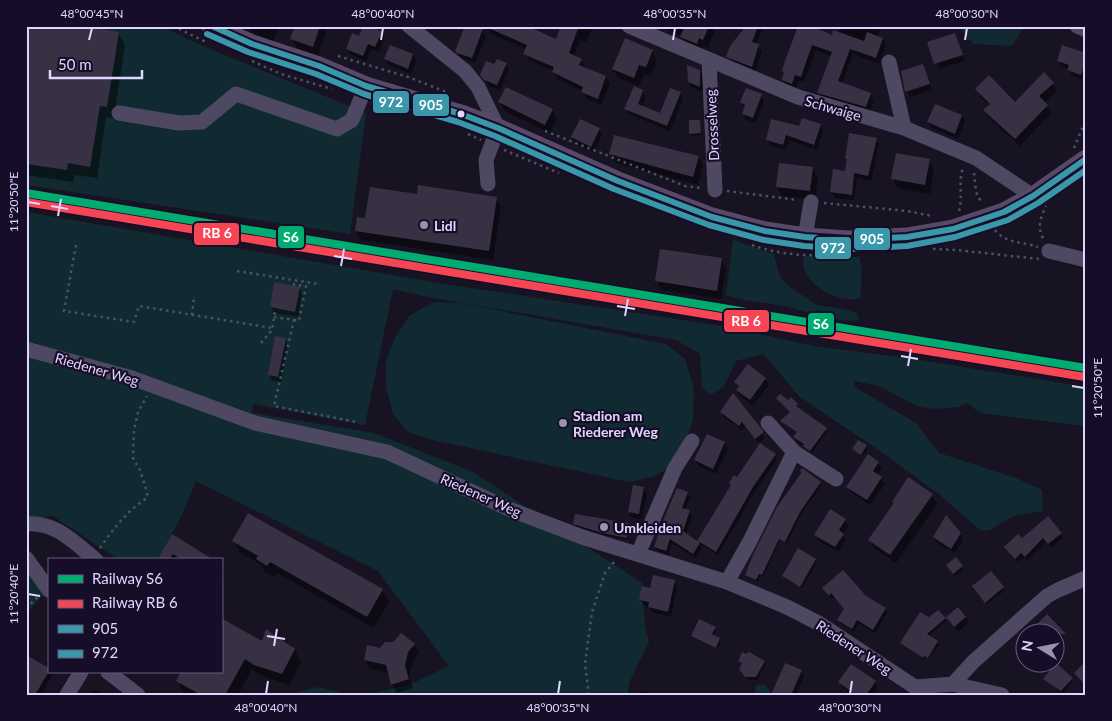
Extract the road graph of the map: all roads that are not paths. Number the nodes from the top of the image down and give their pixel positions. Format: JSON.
{"nodes":[{"id":1,"x":211,"y":26,"type":"edge"},
{"id":2,"x":408,"y":26,"type":"edge"},
{"id":3,"x":1077,"y":26,"type":"edge"},
{"id":4,"x":632,"y":27,"type":"edge"},
{"id":5,"x":1086,"y":30,"type":"edge"},
{"id":6,"x":709,"y":60,"type":"junction"},
{"id":7,"x":889,"y":62,"type":"dead end"},
{"id":8,"x":366,"y":86,"type":"junction"},
{"id":9,"x":119,"y":112,"type":"dead end"},
{"id":10,"x":498,"y":128,"type":"junction"},
{"id":11,"x":904,"y":128,"type":"junction"},
{"id":12,"x":1086,"y":159,"type":"edge"},
{"id":13,"x":488,"y":184,"type":"dead end"},
{"id":14,"x":715,"y":190,"type":"road end"},
{"id":15,"x":1040,"y":201,"type":"junction"},
{"id":16,"x":811,"y":202,"type":"road end"},
{"id":17,"x":805,"y":237,"type":"junction"},
{"id":18,"x":1049,"y":251,"type":"road end"},
{"id":19,"x":1086,"y":260,"type":"edge"},
{"id":20,"x":26,"y":349,"type":"edge"},
{"id":21,"x":768,"y":423,"type":"dead end"},
{"id":22,"x":692,"y":442,"type":"dead end"},
{"id":23,"x":794,"y":452,"type":"junction"},
{"id":24,"x":836,"y":480,"type":"dead end"},
{"id":25,"x":26,"y":524,"type":"edge"},
{"id":26,"x":631,"y":552,"type":"junction"},
{"id":27,"x":26,"y":558,"type":"edge"},
{"id":28,"x":94,"y":558,"type":"edge"},
{"id":29,"x":1086,"y":578,"type":"edge"},
{"id":30,"x":727,"y":582,"type":"junction"},
{"id":31,"x":48,"y":589,"type":"edge"},
{"id":32,"x":80,"y":674,"type":"edge"},
{"id":33,"x":111,"y":674,"type":"edge"},
{"id":34,"x":953,"y":684,"type":"junction"},
{"id":35,"x":922,"y":691,"type":"edge"},
{"id":36,"x":67,"y":695,"type":"edge"},
{"id":37,"x":138,"y":695,"type":"edge"},
{"id":38,"x":1002,"y":695,"type":"edge"}],
"edges":[{"from":1,"to":8,"type":"main road"},
{"from":2,"to":10,"type":"street"},
{"from":3,"to":5,"type":"street"},
{"from":4,"to":6,"type":"street","name":"Schwaige"},
{"from":6,"to":11,"type":"street","name":"Schwaige"},
{"from":6,"to":14,"type":"street","name":"Drosselweg"},
{"from":7,"to":11,"type":"street"},
{"from":8,"to":9,"type":"street"},
{"from":8,"to":10,"type":"main road"},
{"from":10,"to":13,"type":"street"},
{"from":10,"to":17,"type":"main road"},
{"from":11,"to":15,"type":"street","name":"Schwaige"},
{"from":12,"to":15,"type":"main road"},
{"from":15,"to":17,"type":"main road"},
{"from":16,"to":17,"type":"street"},
{"from":18,"to":19,"type":"street"},
{"from":20,"to":26,"type":"street","name":"Riedener Weg"},
{"from":21,"to":23,"type":"street"},
{"from":22,"to":26,"type":"street"},
{"from":23,"to":24,"type":"street"},
{"from":23,"to":30,"type":"street"},
{"from":25,"to":28,"type":"street"},
{"from":26,"to":30,"type":"street","name":"Riedener Weg"},
{"from":27,"to":31,"type":"street"},
{"from":29,"to":34,"type":"street"},
{"from":30,"to":35,"type":"street","name":"Riedener Weg"},
{"from":32,"to":36,"type":"street"},
{"from":33,"to":37,"type":"street"},
{"from":34,"to":35,"type":"street","name":"Riedener Weg"},
{"from":34,"to":38,"type":"street","name":"Riedener Weg"}]}
